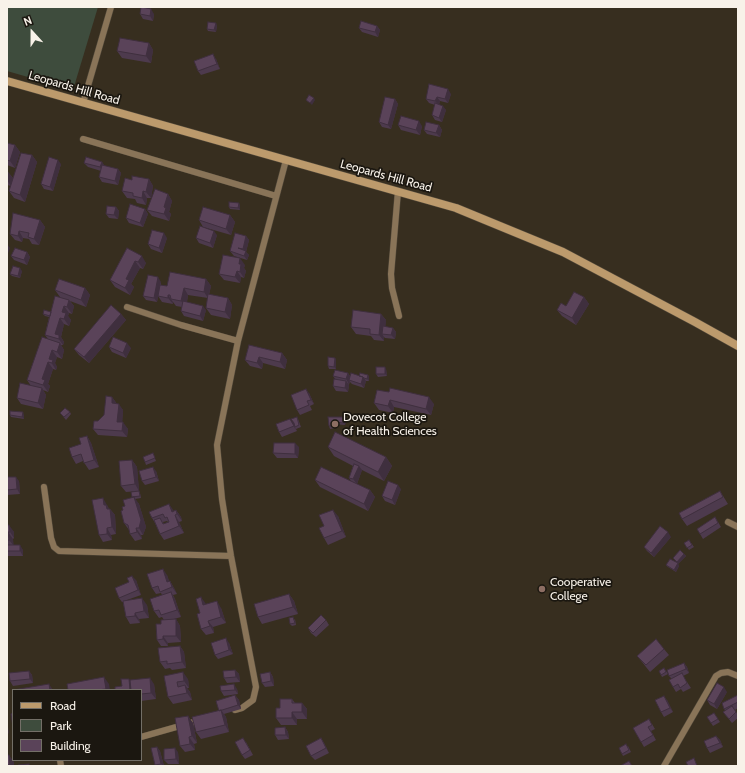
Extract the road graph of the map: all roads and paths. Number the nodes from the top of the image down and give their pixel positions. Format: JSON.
{"nodes":[{"id":1,"x":111,"y":7,"type":"edge"},
{"id":2,"x":7,"y":81,"type":"edge"},
{"id":3,"x":83,"y":102,"type":"junction"},
{"id":4,"x":83,"y":139,"type":"dead end"},
{"id":5,"x":286,"y":160,"type":"junction"},
{"id":6,"x":398,"y":191,"type":"junction"},
{"id":7,"x":276,"y":196,"type":"junction"},
{"id":8,"x":127,"y":307,"type":"dead end"},
{"id":9,"x":398,"y":316,"type":"dead end"},
{"id":10,"x":238,"y":341,"type":"junction"},
{"id":11,"x":738,"y":346,"type":"edge"},
{"id":12,"x":44,"y":487,"type":"dead end"},
{"id":13,"x":728,"y":522,"type":"dead end"},
{"id":14,"x":738,"y":527,"type":"edge"},
{"id":15,"x":231,"y":556,"type":"junction"},
{"id":16,"x":738,"y":676,"type":"edge"},
{"id":17,"x":228,"y":712,"type":"edge"},
{"id":18,"x":206,"y":718,"type":"edge"},
{"id":19,"x":142,"y":737,"type":"edge"},
{"id":20,"x":664,"y":766,"type":"edge"}],
"edges":[{"from":1,"to":3,"type":"street"},
{"from":2,"to":3,"type":"main road","name":"Leopards Hill Road"},
{"from":3,"to":5,"type":"main road","name":"Leopards Hill Road"},
{"from":4,"to":7,"type":"street"},
{"from":5,"to":6,"type":"main road","name":"Leopards Hill Road"},
{"from":5,"to":7,"type":"street"},
{"from":6,"to":9,"type":"street"},
{"from":6,"to":11,"type":"main road","name":"Leopards Hill Road"},
{"from":7,"to":10,"type":"street"},
{"from":8,"to":10,"type":"street"},
{"from":10,"to":15,"type":"street"},
{"from":12,"to":15,"type":"street"},
{"from":13,"to":14,"type":"street"},
{"from":15,"to":17,"type":"street"},
{"from":16,"to":20,"type":"street"},
{"from":18,"to":19,"type":"street"}]}
